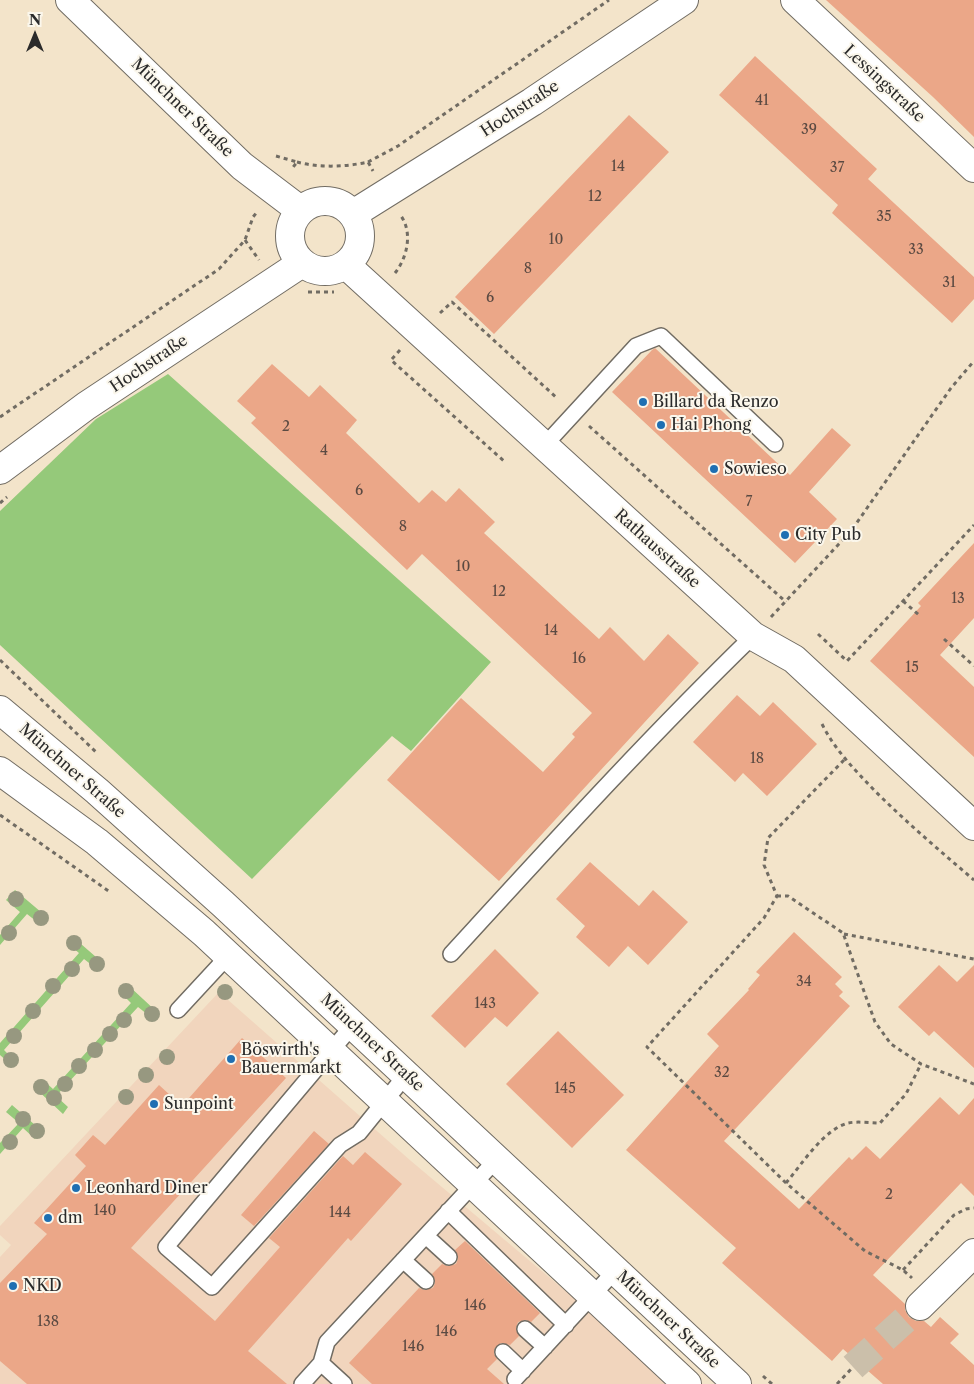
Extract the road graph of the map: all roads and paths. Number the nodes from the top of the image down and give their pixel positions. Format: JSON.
{"nodes":[{"id":1,"x":70,"y":0,"type":"edge"},
{"id":2,"x":609,"y":0,"type":"edge"},
{"id":3,"x":684,"y":0,"type":"edge"},
{"id":4,"x":795,"y":0,"type":"edge"},
{"id":5,"x":269,"y":153,"type":"dead end"},
{"id":6,"x":368,"y":162,"type":"dead end"},
{"id":7,"x":974,"y":168,"type":"edge"},
{"id":8,"x":276,"y":191,"type":"junction"},
{"id":9,"x":300,"y":210,"type":"junction"},
{"id":10,"x":353,"y":214,"type":"junction"},
{"id":11,"x":302,"y":263,"type":"junction"},
{"id":12,"x":346,"y":265,"type":"junction"},
{"id":13,"x":401,"y":349,"type":"dead end"},
{"id":14,"x":974,"y":361,"type":"edge"},
{"id":15,"x":0,"y":417,"type":"edge"},
{"id":16,"x":775,"y":444,"type":"dead end"},
{"id":17,"x":544,"y":446,"type":"junction"},
{"id":18,"x":505,"y":462,"type":"dead end"},
{"id":19,"x":0,"y":470,"type":"edge"},
{"id":20,"x":974,"y":525,"type":"edge"},
{"id":21,"x":903,"y":601,"type":"junction"},
{"id":22,"x":919,"y":616,"type":"dead end"},
{"id":23,"x":818,"y":634,"type":"dead end"},
{"id":24,"x":753,"y":636,"type":"junction"},
{"id":25,"x":944,"y":639,"type":"dead end"},
{"id":26,"x":974,"y":666,"type":"edge"},
{"id":27,"x":820,"y":684,"type":"junction"},
{"id":28,"x":0,"y":698,"type":"edge"},
{"id":29,"x":0,"y":710,"type":"edge"},
{"id":30,"x":25,"y":730,"type":"junction"},
{"id":31,"x":844,"y":760,"type":"junction"},
{"id":32,"x":0,"y":770,"type":"edge"},
{"id":33,"x":974,"y":826,"type":"edge"},
{"id":34,"x":974,"y":880,"type":"edge"},
{"id":35,"x":777,"y":896,"type":"junction"},
{"id":36,"x":251,"y":930,"type":"junction"},
{"id":37,"x":843,"y":933,"type":"junction"},
{"id":38,"x":451,"y":954,"type":"dead end"},
{"id":39,"x":228,"y":956,"type":"junction"},
{"id":40,"x":974,"y":959,"type":"edge"},
{"id":41,"x":178,"y":1010,"type":"dead end"},
{"id":42,"x":353,"y":1026,"type":"junction"},
{"id":43,"x":331,"y":1051,"type":"junction"},
{"id":44,"x":921,"y":1064,"type":"junction"},
{"id":45,"x":406,"y":1075,"type":"junction"},
{"id":46,"x":974,"y":1084,"type":"edge"},
{"id":47,"x":384,"y":1101,"type":"junction"},
{"id":48,"x":496,"y":1160,"type":"junction"},
{"id":49,"x":786,"y":1183,"type":"junction"},
{"id":50,"x":473,"y":1184,"type":"junction"},
{"id":51,"x":974,"y":1208,"type":"edge"},
{"id":52,"x":448,"y":1211,"type":"junction"},
{"id":53,"x":426,"y":1236,"type":"junction"},
{"id":54,"x":974,"y":1253,"type":"edge"},
{"id":55,"x":449,"y":1257,"type":"dead end"},
{"id":56,"x":403,"y":1260,"type":"junction"},
{"id":57,"x":903,"y":1270,"type":"junction"},
{"id":58,"x":615,"y":1271,"type":"junction"},
{"id":59,"x":426,"y":1281,"type":"dead end"},
{"id":60,"x":592,"y":1296,"type":"junction"},
{"id":61,"x":926,"y":1300,"type":"joint"},
{"id":62,"x":653,"y":1306,"type":"junction"},
{"id":63,"x":566,"y":1325,"type":"junction"},
{"id":64,"x":525,"y":1329,"type":"dead end"},
{"id":65,"x":629,"y":1330,"type":"junction"},
{"id":66,"x":545,"y":1348,"type":"junction"},
{"id":67,"x":503,"y":1352,"type":"dead end"},
{"id":68,"x":321,"y":1364,"type":"junction"},
{"id":69,"x":853,"y":1367,"type":"tunnel mouth"},
{"id":70,"x":302,"y":1384,"type":"edge"},
{"id":71,"x":344,"y":1384,"type":"edge"},
{"id":72,"x":688,"y":1384,"type":"edge"},
{"id":73,"x":737,"y":1384,"type":"edge"},
{"id":74,"x":837,"y":1384,"type":"edge"}],
"edges":[{"from":1,"to":8,"type":"street","name":"Münchner Straße"},
{"from":2,"to":6,"type":"path"},
{"from":3,"to":10,"type":"street","name":"Hochstraße"},
{"from":4,"to":7,"type":"street","name":"Lessingstraße"},
{"from":5,"to":8,"type":"path"},
{"from":8,"to":9,"type":"street","name":"Münchner Straße"},
{"from":8,"to":15,"type":"path"},
{"from":9,"to":10,"type":"street"},
{"from":9,"to":11,"type":"street"},
{"from":10,"to":12,"type":"street"},
{"from":11,"to":12,"type":"street"},
{"from":11,"to":19,"type":"street","name":"Hochstraße"},
{"from":12,"to":17,"type":"street","name":"Rathausstraße"},
{"from":13,"to":18,"type":"path"},
{"from":14,"to":24,"type":"path"},
{"from":16,"to":17,"type":"lane"},
{"from":17,"to":24,"type":"street","name":"Rathausstraße"},
{"from":20,"to":21,"type":"path"},
{"from":21,"to":22,"type":"path"},
{"from":21,"to":23,"type":"path"},
{"from":24,"to":27,"type":"street","name":"Rathausstraße"},
{"from":24,"to":38,"type":"lane"},
{"from":25,"to":26,"type":"path"},
{"from":27,"to":31,"type":"path"},
{"from":27,"to":33,"type":"street","name":"Rathausstraße"},
{"from":28,"to":30,"type":"street"},
{"from":29,"to":30,"type":"street","name":"Münchner Straße"},
{"from":30,"to":36,"type":"street","name":"Münchner Straße"},
{"from":31,"to":34,"type":"path"},
{"from":31,"to":35,"type":"path"},
{"from":32,"to":39,"type":"street","name":"Münchner Straße"},
{"from":35,"to":37,"type":"path"},
{"from":35,"to":49,"type":"path"},
{"from":36,"to":39,"type":"street"},
{"from":36,"to":42,"type":"street","name":"Münchner Straße"},
{"from":37,"to":40,"type":"path"},
{"from":37,"to":44,"type":"path"},
{"from":39,"to":41,"type":"lane"},
{"from":39,"to":43,"type":"street","name":"Münchner Straße"},
{"from":42,"to":43,"type":"lane"},
{"from":42,"to":45,"type":"street","name":"Münchner Straße"},
{"from":43,"to":47,"type":"street","name":"Münchner Straße"},
{"from":43,"to":47,"type":"lane"},
{"from":44,"to":46,"type":"path"},
{"from":44,"to":49,"type":"path"},
{"from":45,"to":47,"type":"lane"},
{"from":45,"to":48,"type":"street","name":"Münchner Straße"},
{"from":47,"to":50,"type":"street","name":"Münchner Straße"},
{"from":48,"to":50,"type":"lane"},
{"from":48,"to":58,"type":"street","name":"Münchner Straße"},
{"from":49,"to":57,"type":"path"},
{"from":50,"to":52,"type":"lane"},
{"from":50,"to":60,"type":"street","name":"Münchner Straße"},
{"from":51,"to":57,"type":"path"},
{"from":52,"to":53,"type":"lane"},
{"from":52,"to":63,"type":"lane"},
{"from":53,"to":55,"type":"lane"},
{"from":53,"to":56,"type":"lane"},
{"from":54,"to":61,"type":"street"},
{"from":56,"to":59,"type":"lane"},
{"from":56,"to":68,"type":"lane"},
{"from":57,"to":61,"type":"path"},
{"from":58,"to":60,"type":"lane"},
{"from":58,"to":62,"type":"street","name":"Münchner Straße"},
{"from":60,"to":63,"type":"lane"},
{"from":60,"to":65,"type":"street","name":"Münchner Straße"},
{"from":62,"to":65,"type":"street"},
{"from":62,"to":73,"type":"street","name":"Münchner Straße"},
{"from":63,"to":66,"type":"lane"},
{"from":64,"to":66,"type":"lane"},
{"from":65,"to":72,"type":"street","name":"Münchner Straße"},
{"from":66,"to":67,"type":"lane"},
{"from":68,"to":70,"type":"lane"},
{"from":68,"to":71,"type":"lane"},
{"from":69,"to":74,"type":"path"}]}
